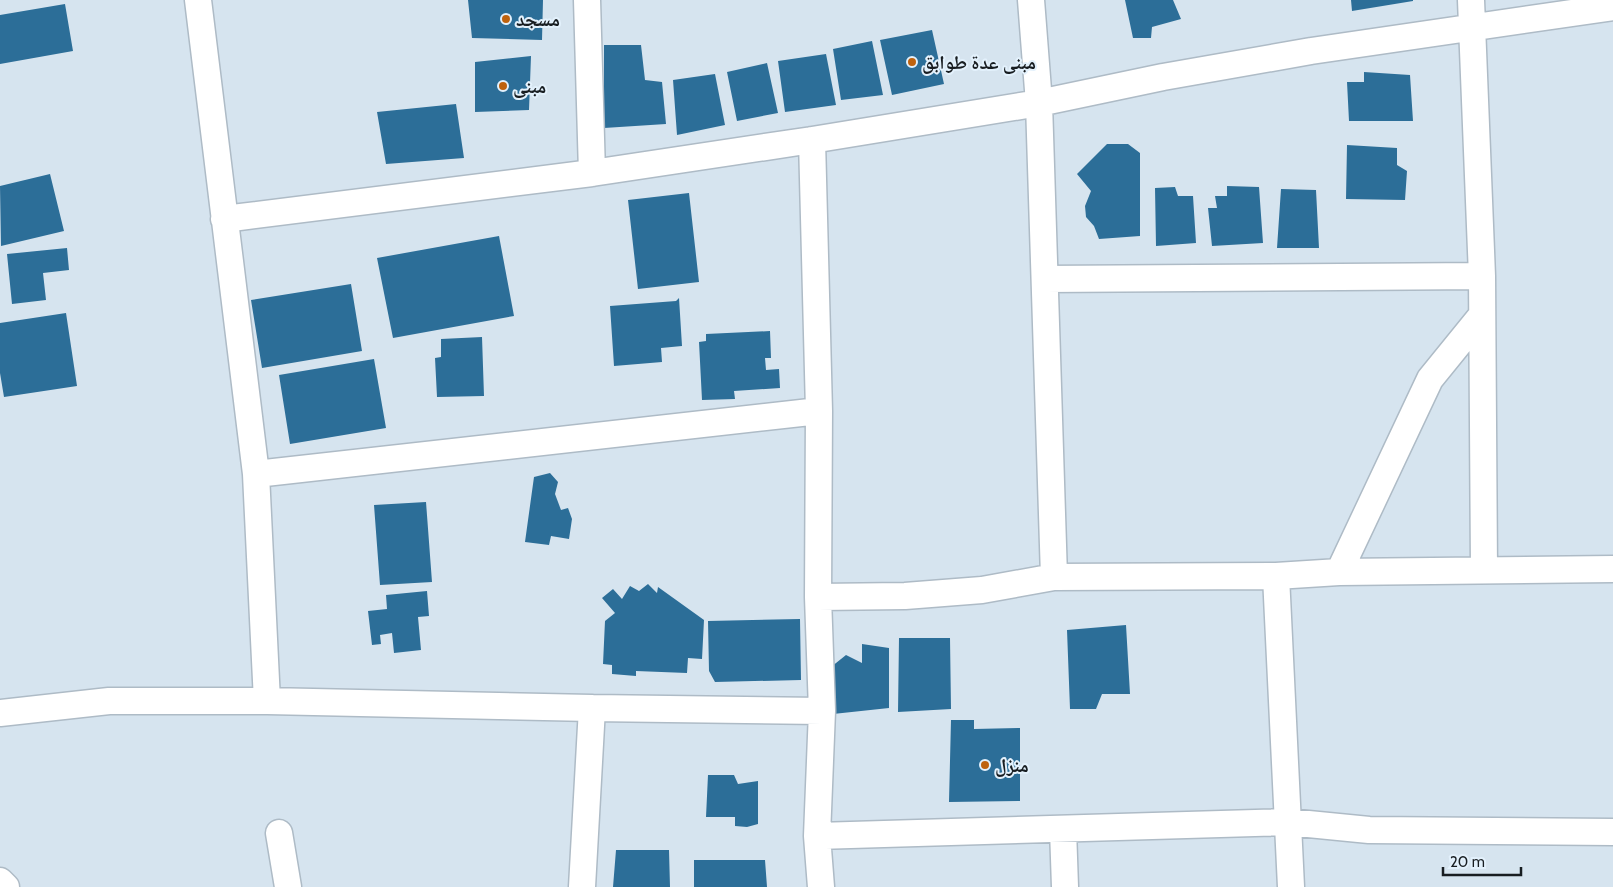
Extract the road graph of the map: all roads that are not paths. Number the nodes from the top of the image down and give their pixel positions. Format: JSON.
{"nodes":[{"id":1,"x":198,"y":0,"type":"edge"},
{"id":2,"x":587,"y":0,"type":"edge"},
{"id":3,"x":1032,"y":0,"type":"edge"},
{"id":4,"x":1471,"y":0,"type":"edge"},
{"id":5,"x":1613,"y":7,"type":"edge"},
{"id":6,"x":1473,"y":28,"type":"junction"},
{"id":7,"x":1039,"y":103,"type":"junction"},
{"id":8,"x":812,"y":140,"type":"junction"},
{"id":9,"x":592,"y":173,"type":"junction"},
{"id":10,"x":224,"y":219,"type":"junction"},
{"id":11,"x":1482,"y":276,"type":"junction"},
{"id":12,"x":1045,"y":278,"type":"junction"},
{"id":13,"x":1482,"y":315,"type":"junction"},
{"id":14,"x":819,"y":411,"type":"junction"},
{"id":15,"x":256,"y":474,"type":"junction"},
{"id":16,"x":1613,"y":569,"type":"edge"},
{"id":17,"x":1484,"y":570,"type":"junction"},
{"id":18,"x":1339,"y":572,"type":"junction"},
{"id":19,"x":1276,"y":576,"type":"junction"},
{"id":20,"x":1054,"y":577,"type":"junction"},
{"id":21,"x":818,"y":597,"type":"junction"},
{"id":22,"x":267,"y":701,"type":"junction"},
{"id":23,"x":592,"y":708,"type":"junction"},
{"id":24,"x":822,"y":711,"type":"junction"},
{"id":25,"x":0,"y":713,"type":"edge"},
{"id":26,"x":1288,"y":822,"type":"junction"},
{"id":27,"x":1064,"y":829,"type":"junction"},
{"id":28,"x":1613,"y":832,"type":"edge"},
{"id":29,"x":279,"y":833,"type":"dead end"},
{"id":30,"x":817,"y":836,"type":"junction"},
{"id":31,"x":0,"y":881,"type":"edge"},
{"id":32,"x":6,"y":887,"type":"edge"},
{"id":33,"x":288,"y":887,"type":"edge"},
{"id":34,"x":582,"y":887,"type":"edge"},
{"id":35,"x":821,"y":887,"type":"edge"},
{"id":36,"x":1065,"y":887,"type":"edge"},
{"id":37,"x":1291,"y":887,"type":"edge"}],
"edges":[{"from":1,"to":10,"type":"street"},
{"from":2,"to":9,"type":"street"},
{"from":3,"to":7,"type":"street"},
{"from":4,"to":6,"type":"street"},
{"from":5,"to":6,"type":"street"},
{"from":6,"to":7,"type":"street"},
{"from":6,"to":11,"type":"street"},
{"from":7,"to":8,"type":"street"},
{"from":7,"to":12,"type":"street"},
{"from":8,"to":9,"type":"street"},
{"from":8,"to":14,"type":"street"},
{"from":9,"to":10,"type":"street"},
{"from":10,"to":15,"type":"street"},
{"from":11,"to":12,"type":"street"},
{"from":11,"to":13,"type":"street"},
{"from":12,"to":20,"type":"street"},
{"from":13,"to":17,"type":"street"},
{"from":13,"to":18,"type":"street"},
{"from":14,"to":15,"type":"street"},
{"from":14,"to":21,"type":"street"},
{"from":15,"to":22,"type":"street"},
{"from":16,"to":17,"type":"street"},
{"from":17,"to":18,"type":"street"},
{"from":18,"to":19,"type":"street"},
{"from":19,"to":20,"type":"street"},
{"from":19,"to":26,"type":"street"},
{"from":20,"to":21,"type":"street"},
{"from":21,"to":24,"type":"street"},
{"from":22,"to":23,"type":"street"},
{"from":22,"to":25,"type":"street"},
{"from":23,"to":24,"type":"street"},
{"from":23,"to":34,"type":"street"},
{"from":24,"to":30,"type":"street"},
{"from":26,"to":27,"type":"street"},
{"from":26,"to":28,"type":"street"},
{"from":26,"to":37,"type":"street"},
{"from":27,"to":30,"type":"street"},
{"from":27,"to":36,"type":"street"},
{"from":29,"to":33,"type":"street"},
{"from":30,"to":35,"type":"street"},
{"from":31,"to":32,"type":"street"}]}
